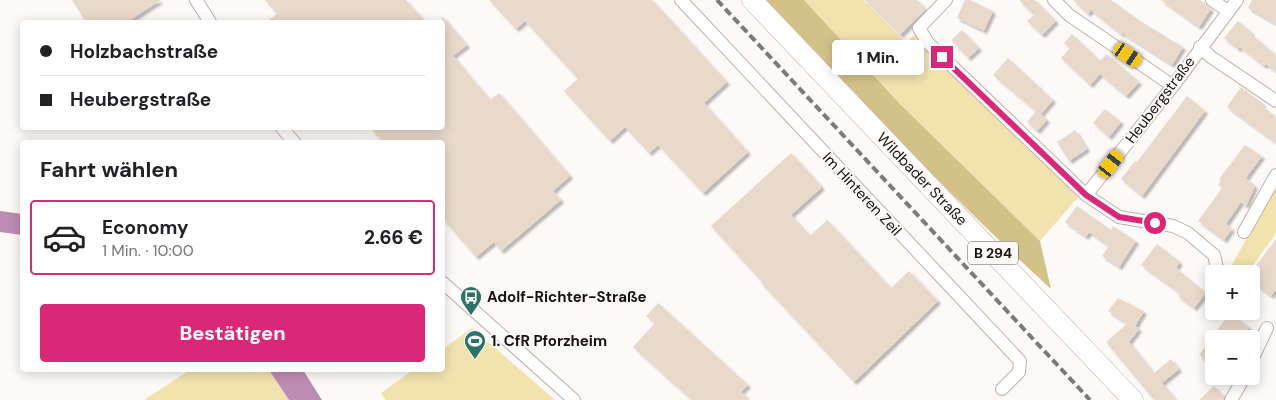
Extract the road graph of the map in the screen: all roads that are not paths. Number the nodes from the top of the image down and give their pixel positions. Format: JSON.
{"nodes":[{"id":1,"x":196,"y":0,"type":"edge"},
{"id":2,"x":681,"y":0,"type":"edge"},
{"id":3,"x":752,"y":0,"type":"edge"},
{"id":4,"x":946,"y":0,"type":"edge"},
{"id":5,"x":1054,"y":0,"type":"edge"},
{"id":6,"x":1212,"y":0,"type":"edge"},
{"id":7,"x":1237,"y":0,"type":"edge"},
{"id":8,"x":1228,"y":11,"type":"junction"},
{"id":9,"x":209,"y":20,"type":"edge"},
{"id":10,"x":1200,"y":47,"type":"junction"},
{"id":11,"x":1173,"y":86,"type":"junction"},
{"id":12,"x":1276,"y":100,"type":"edge"},
{"id":13,"x":284,"y":130,"type":"edge"},
{"id":14,"x":292,"y":140,"type":"edge"},
{"id":15,"x":1276,"y":175,"type":"edge"},
{"id":16,"x":1086,"y":195,"type":"junction"},
{"id":17,"x":1244,"y":232,"type":"dead end"},
{"id":18,"x":1216,"y":265,"type":"edge"},
{"id":19,"x":445,"y":285,"type":"edge"},
{"id":20,"x":1267,"y":328,"type":"dead end"},
{"id":21,"x":1260,"y":343,"type":"edge"},
{"id":22,"x":1240,"y":385,"type":"edge"},
{"id":23,"x":1002,"y":389,"type":"dead end"},
{"id":24,"x":574,"y":400,"type":"edge"},
{"id":25,"x":1133,"y":400,"type":"edge"},
{"id":26,"x":1231,"y":400,"type":"edge"}],
"edges":[{"from":1,"to":9,"type":"street"},
{"from":2,"to":23,"type":"street","name":"Im Hinteren Zeil"},
{"from":3,"to":25,"type":"main road","name":"Wildbader Straße","number":"B 294"},
{"from":4,"to":16,"type":"street"},
{"from":5,"to":11,"type":"street"},
{"from":6,"to":8,"type":"street"},
{"from":7,"to":8,"type":"street","name":"Heubergstraße"},
{"from":8,"to":10,"type":"street","name":"Heubergstraße"},
{"from":10,"to":11,"type":"street","name":"Heubergstraße"},
{"from":10,"to":12,"type":"street"},
{"from":11,"to":16,"type":"street","name":"Heubergstraße"},
{"from":13,"to":14,"type":"street"},
{"from":15,"to":17,"type":"street"},
{"from":16,"to":18,"type":"street"},
{"from":19,"to":24,"type":"street"},
{"from":20,"to":21,"type":"street"},
{"from":22,"to":26,"type":"street"}]}
